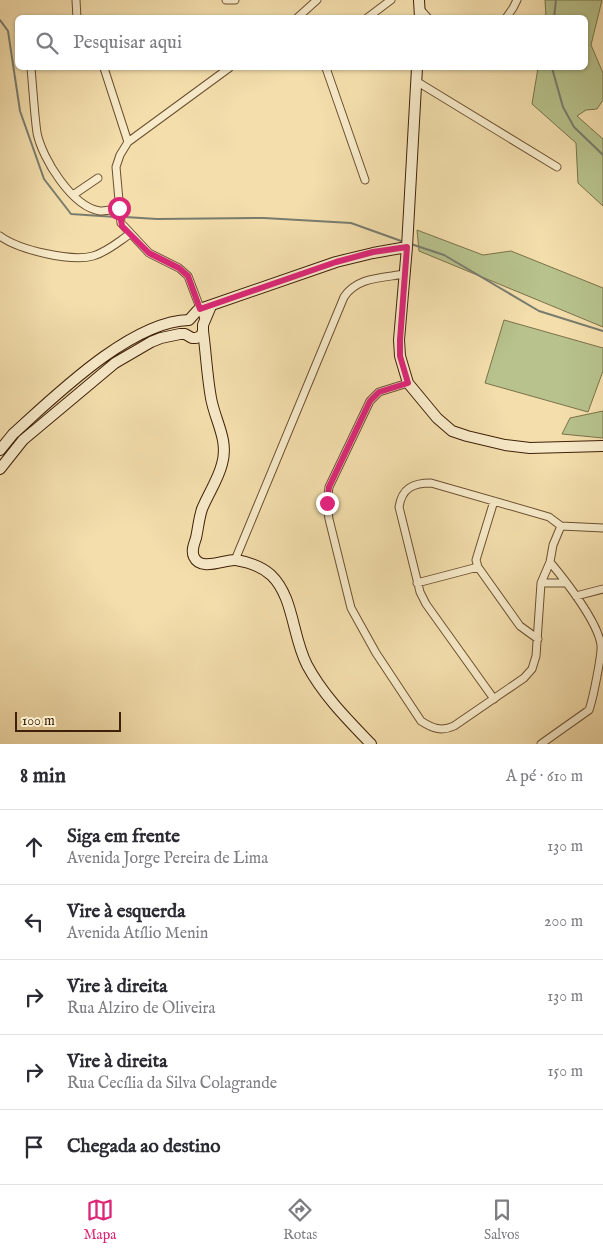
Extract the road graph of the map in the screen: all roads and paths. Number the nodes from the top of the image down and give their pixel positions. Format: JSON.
{"nodes":[{"id":1,"x":76,"y":0,"type":"edge"},
{"id":2,"x":226,"y":0,"type":"edge"},
{"id":3,"x":235,"y":0,"type":"edge"},
{"id":4,"x":316,"y":0,"type":"edge"},
{"id":5,"x":392,"y":0,"type":"edge"},
{"id":6,"x":517,"y":0,"type":"edge"},
{"id":7,"x":76,"y":15,"type":"edge"},
{"id":8,"x":299,"y":15,"type":"edge"},
{"id":9,"x":371,"y":15,"type":"edge"},
{"id":10,"x":508,"y":15,"type":"edge"},
{"id":11,"x":31,"y":70,"type":"edge"},
{"id":12,"x":105,"y":70,"type":"edge"},
{"id":13,"x":226,"y":70,"type":"edge"},
{"id":14,"x":327,"y":70,"type":"edge"},
{"id":15,"x":417,"y":70,"type":"edge"},
{"id":16,"x":416,"y":81,"type":"junction"},
{"id":17,"x":128,"y":142,"type":"junction"},
{"id":18,"x":557,"y":168,"type":"dead end"},
{"id":19,"x":98,"y":178,"type":"dead end"},
{"id":20,"x":365,"y":180,"type":"dead end"},
{"id":21,"x":73,"y":195,"type":"junction"},
{"id":22,"x":119,"y":208,"type":"junction"},
{"id":23,"x":130,"y":234,"type":"junction"},
{"id":24,"x":0,"y":236,"type":"edge"},
{"id":25,"x":407,"y":243,"type":"junction"},
{"id":26,"x":404,"y":274,"type":"junction"},
{"id":27,"x":211,"y":306,"type":"junction"},
{"id":28,"x":200,"y":309,"type":"junction"},
{"id":29,"x":189,"y":320,"type":"junction"},
{"id":30,"x":203,"y":326,"type":"junction"},
{"id":31,"x":187,"y":336,"type":"junction"},
{"id":32,"x":207,"y":360,"type":"junction"},
{"id":33,"x":408,"y":383,"type":"junction"},
{"id":34,"x":603,"y":446,"type":"edge"},
{"id":35,"x":0,"y":450,"type":"edge"},
{"id":36,"x":0,"y":469,"type":"edge"},
{"id":37,"x":494,"y":501,"type":"junction"},
{"id":38,"x":561,"y":526,"type":"junction"},
{"id":39,"x":603,"y":528,"type":"edge"},
{"id":40,"x":235,"y":560,"type":"junction"},
{"id":41,"x":550,"y":562,"type":"junction"},
{"id":42,"x":478,"y":567,"type":"junction"},
{"id":43,"x":566,"y":582,"type":"junction"},
{"id":44,"x":417,"y":583,"type":"junction"},
{"id":45,"x":541,"y":583,"type":"junction"},
{"id":46,"x":603,"y":589,"type":"edge"},
{"id":47,"x":576,"y":596,"type":"junction"},
{"id":48,"x":538,"y":639,"type":"junction"},
{"id":49,"x":602,"y":654,"type":"edge"},
{"id":50,"x":600,"y":670,"type":"edge"},
{"id":51,"x":494,"y":699,"type":"junction"},
{"id":52,"x":371,"y":744,"type":"edge"},
{"id":53,"x":541,"y":744,"type":"edge"}],
"edges":[{"from":1,"to":7,"type":"street"},
{"from":2,"to":3,"type":"street"},
{"from":4,"to":8,"type":"street"},
{"from":5,"to":9,"type":"street"},
{"from":6,"to":10,"type":"street"},
{"from":11,"to":21,"type":"street"},
{"from":12,"to":17,"type":"street"},
{"from":13,"to":17,"type":"street"},
{"from":14,"to":20,"type":"street"},
{"from":15,"to":16,"type":"street"},
{"from":16,"to":18,"type":"street"},
{"from":16,"to":25,"type":"street"},
{"from":17,"to":22,"type":"street"},
{"from":19,"to":21,"type":"street"},
{"from":21,"to":22,"type":"street"},
{"from":22,"to":23,"type":"street"},
{"from":23,"to":24,"type":"street"},
{"from":23,"to":28,"type":"street"},
{"from":25,"to":26,"type":"street"},
{"from":25,"to":27,"type":"street"},
{"from":26,"to":33,"type":"street"},
{"from":26,"to":40,"type":"street"},
{"from":27,"to":28,"type":"street"},
{"from":27,"to":30,"type":"street"},
{"from":28,"to":29,"type":"street"},
{"from":28,"to":30,"type":"street"},
{"from":29,"to":30,"type":"street"},
{"from":29,"to":31,"type":"street"},
{"from":29,"to":35,"type":"street"},
{"from":30,"to":31,"type":"street"},
{"from":30,"to":32,"type":"street"},
{"from":31,"to":32,"type":"street"},
{"from":31,"to":36,"type":"street"},
{"from":32,"to":40,"type":"street"},
{"from":33,"to":34,"type":"street"},
{"from":33,"to":51,"type":"street"},
{"from":37,"to":38,"type":"street"},
{"from":37,"to":42,"type":"street"},
{"from":37,"to":44,"type":"street"},
{"from":38,"to":39,"type":"street"},
{"from":38,"to":41,"type":"street"},
{"from":40,"to":52,"type":"street"},
{"from":41,"to":43,"type":"street"},
{"from":41,"to":45,"type":"street"},
{"from":42,"to":44,"type":"street"},
{"from":42,"to":48,"type":"street"},
{"from":43,"to":45,"type":"street"},
{"from":43,"to":47,"type":"street"},
{"from":44,"to":51,"type":"street"},
{"from":45,"to":48,"type":"street"},
{"from":46,"to":47,"type":"street"},
{"from":47,"to":49,"type":"street"},
{"from":48,"to":51,"type":"street"},
{"from":49,"to":50,"type":"street"},
{"from":50,"to":53,"type":"street"}]}
